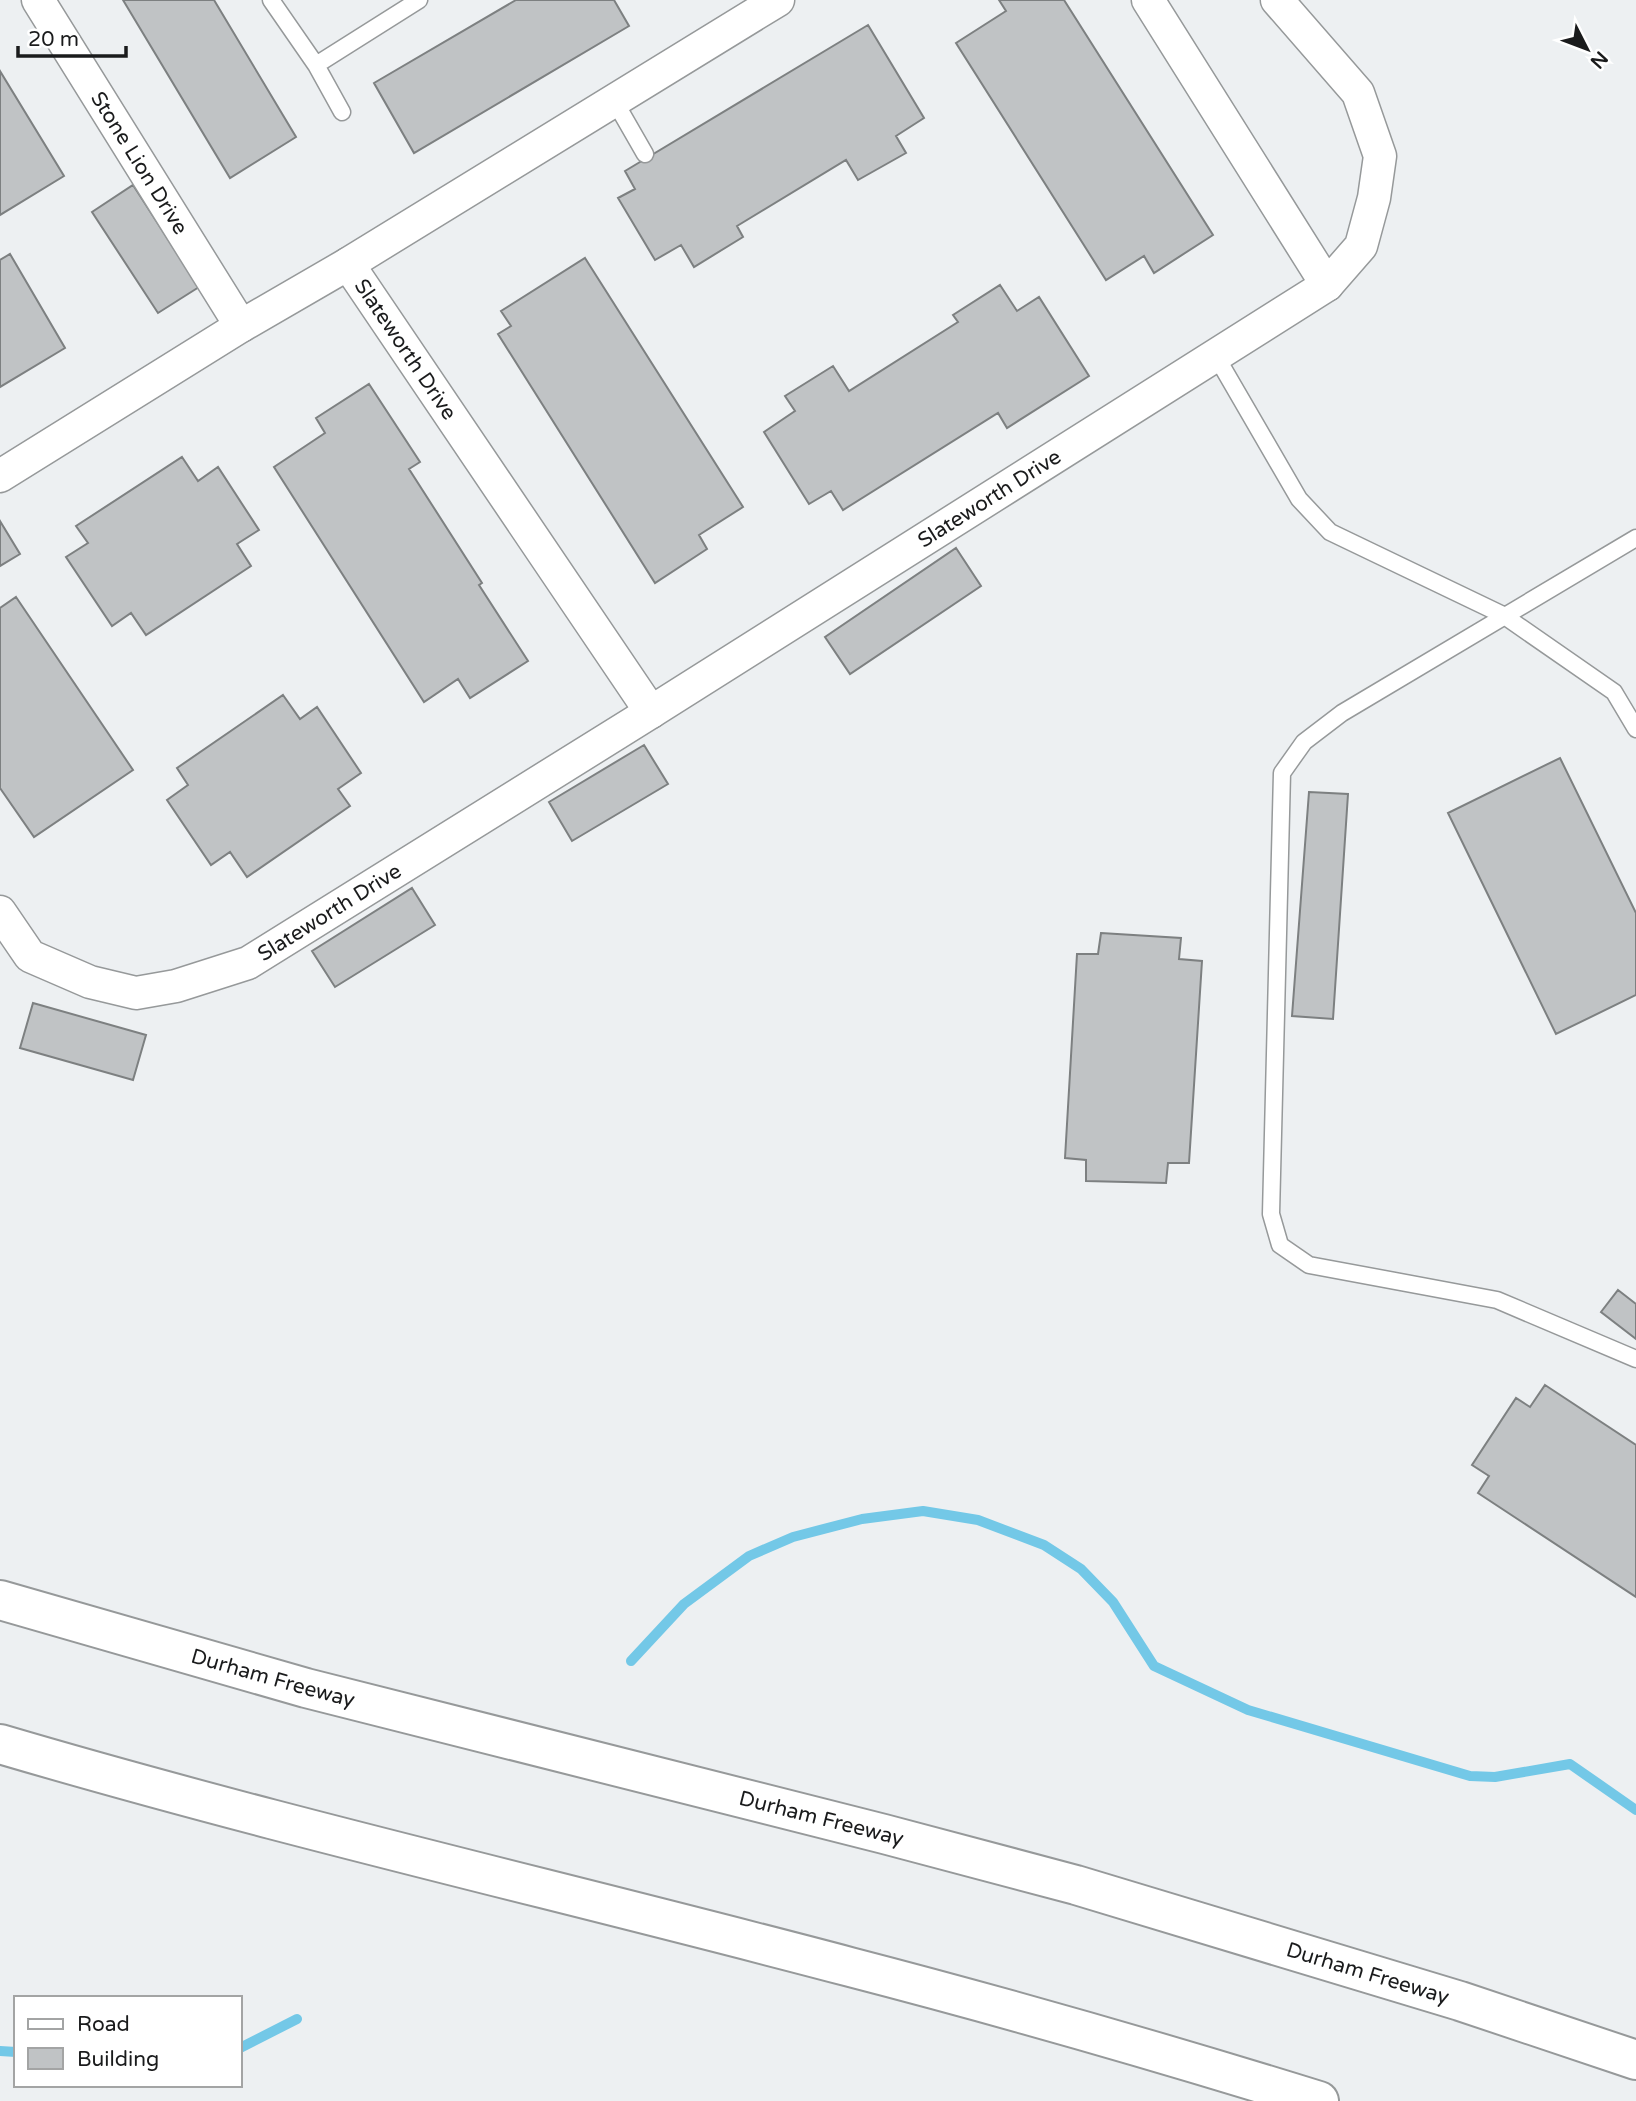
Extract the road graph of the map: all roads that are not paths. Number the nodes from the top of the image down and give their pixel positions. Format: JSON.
{"nodes":[{"id":1,"x":37,"y":0,"type":"edge"},
{"id":2,"x":271,"y":0,"type":"edge"},
{"id":3,"x":419,"y":0,"type":"edge"},
{"id":4,"x":778,"y":0,"type":"edge"},
{"id":5,"x":1149,"y":0,"type":"edge"},
{"id":6,"x":1277,"y":0,"type":"edge"},
{"id":7,"x":316,"y":65,"type":"junction"},
{"id":8,"x":614,"y":100,"type":"junction"},
{"id":9,"x":342,"y":112,"type":"dead end"},
{"id":10,"x":645,"y":154,"type":"dead end"},
{"id":11,"x":348,"y":264,"type":"junction"},
{"id":12,"x":1327,"y":285,"type":"junction"},
{"id":13,"x":241,"y":326,"type":"junction"},
{"id":14,"x":1216,"y":356,"type":"junction"},
{"id":15,"x":0,"y":476,"type":"edge"},
{"id":16,"x":1636,"y":538,"type":"edge"},
{"id":17,"x":1503,"y":615,"type":"junction"},
{"id":18,"x":651,"y":712,"type":"junction"},
{"id":19,"x":1636,"y":729,"type":"edge"},
{"id":20,"x":0,"y":912,"type":"edge"},
{"id":21,"x":1636,"y":1359,"type":"edge"},
{"id":22,"x":0,"y":1578,"type":"edge"},
{"id":23,"x":0,"y":1600,"type":"edge"},
{"id":24,"x":306,"y":1688,"type":"junction"},
{"id":25,"x":0,"y":1744,"type":"edge"},
{"id":26,"x":1636,"y":2060,"type":"edge"},
{"id":27,"x":1319,"y":2101,"type":"edge"}],
"edges":[{"from":1,"to":13,"type":"street","name":"Stone Lion Drive"},
{"from":2,"to":7,"type":"lane"},
{"from":3,"to":7,"type":"lane"},
{"from":4,"to":8,"type":"street","name":"Slateworth Drive"},
{"from":5,"to":12,"type":"street"},
{"from":6,"to":12,"type":"street","name":"Slateworth Drive"},
{"from":7,"to":9,"type":"lane"},
{"from":8,"to":10,"type":"lane"},
{"from":8,"to":11,"type":"street","name":"Slateworth Drive"},
{"from":11,"to":13,"type":"street","name":"Slateworth Drive"},
{"from":11,"to":18,"type":"street","name":"Slateworth Drive"},
{"from":12,"to":14,"type":"street","name":"Slateworth Drive"},
{"from":13,"to":15,"type":"street","name":"Slateworth Drive"},
{"from":14,"to":17,"type":"lane"},
{"from":14,"to":18,"type":"street","name":"Slateworth Drive"},
{"from":16,"to":17,"type":"lane"},
{"from":17,"to":19,"type":"lane"},
{"from":17,"to":21,"type":"lane"},
{"from":18,"to":20,"type":"street","name":"Slateworth Drive"},
{"from":22,"to":24,"type":"highway"},
{"from":23,"to":24,"type":"highway","name":"Durham Freeway"},
{"from":24,"to":26,"type":"highway","name":"Durham Freeway"},
{"from":25,"to":27,"type":"highway"}]}
